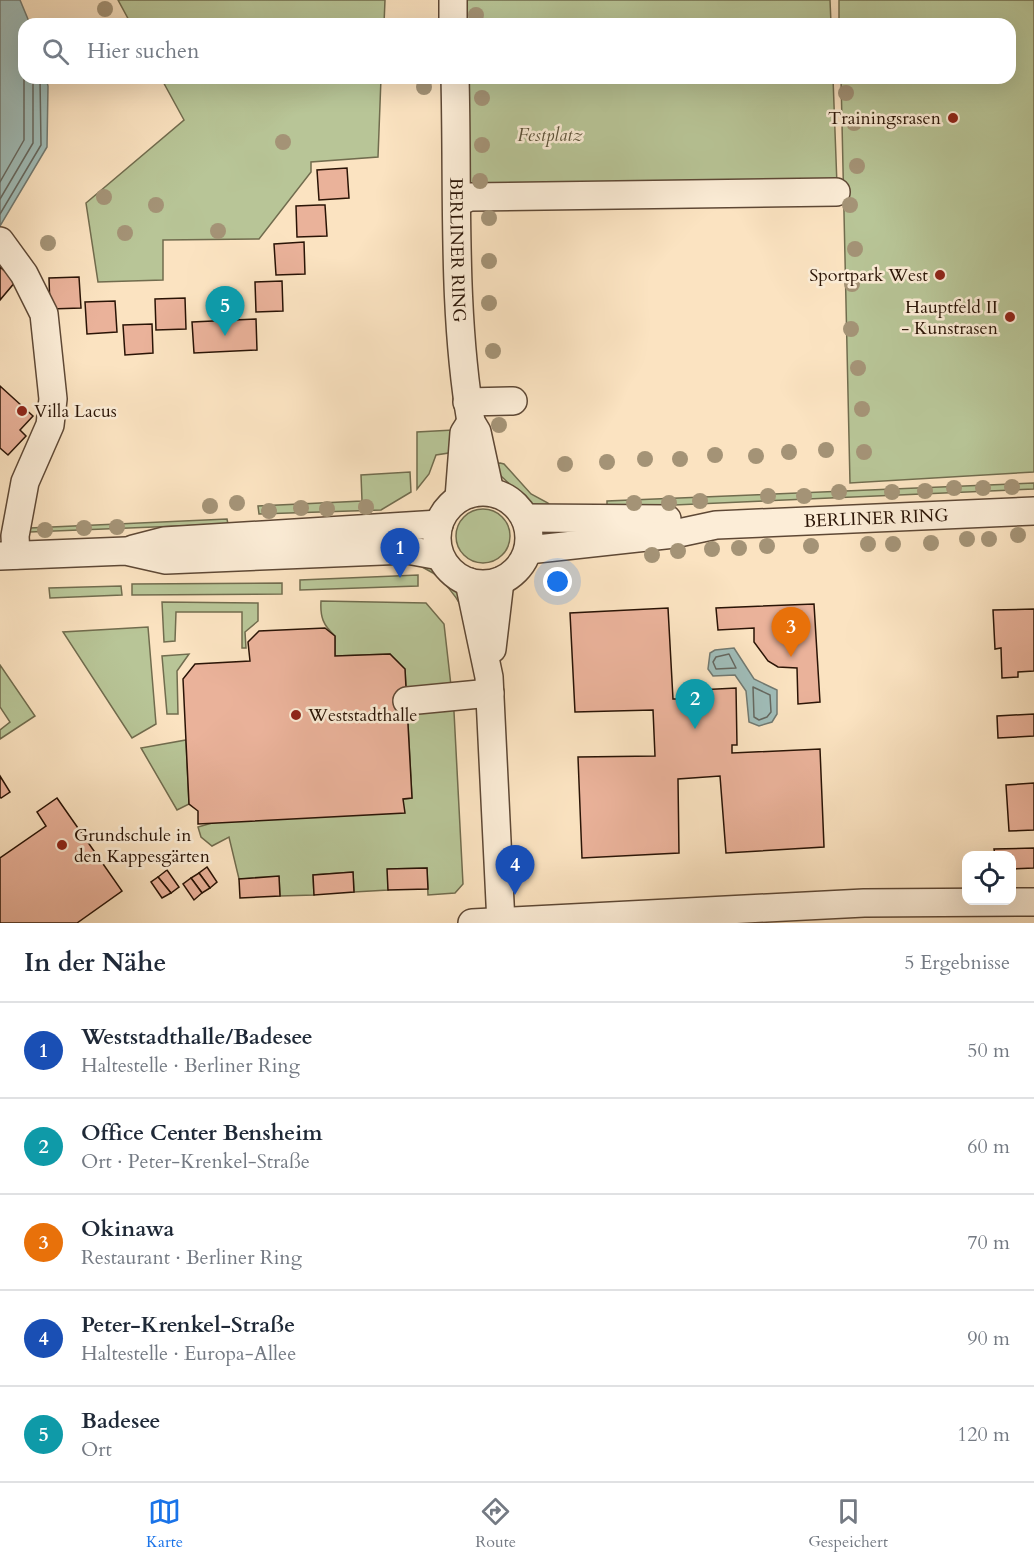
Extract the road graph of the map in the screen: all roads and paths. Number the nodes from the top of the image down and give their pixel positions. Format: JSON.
{"nodes":[{"id":1,"x":453,"y":0,"type":"edge"},
{"id":2,"x":453,"y":18,"type":"edge"},
{"id":3,"x":455,"y":84,"type":"edge"},
{"id":4,"x":836,"y":192,"type":"dead end"},
{"id":5,"x":458,"y":202,"type":"junction"},
{"id":6,"x":0,"y":241,"type":"edge"},
{"id":7,"x":513,"y":401,"type":"dead end"},
{"id":8,"x":469,"y":412,"type":"junction"},
{"id":9,"x":490,"y":492,"type":"junction"},
{"id":10,"x":459,"y":498,"type":"junction"},
{"id":11,"x":1034,"y":511,"type":"edge"},
{"id":12,"x":525,"y":518,"type":"junction"},
{"id":13,"x":439,"y":524,"type":"junction"},
{"id":14,"x":716,"y":525,"type":"junction"},
{"id":15,"x":528,"y":550,"type":"junction"},
{"id":16,"x":126,"y":551,"type":"junction"},
{"id":17,"x":8,"y":555,"type":"edge"},
{"id":18,"x":440,"y":556,"type":"junction"},
{"id":19,"x":500,"y":581,"type":"junction"},
{"id":20,"x":469,"y":582,"type":"junction"},
{"id":21,"x":489,"y":685,"type":"junction"},
{"id":22,"x":406,"y":701,"type":"dead end"},
{"id":23,"x":1034,"y":902,"type":"edge"},
{"id":24,"x":918,"y":912,"type":"edge"},
{"id":25,"x":501,"y":922,"type":"edge"},
{"id":26,"x":472,"y":923,"type":"edge"}],
"edges":[{"from":1,"to":2,"type":"street"},
{"from":3,"to":5,"type":"street","name":"BERLINER RING"},
{"from":4,"to":5,"type":"street"},
{"from":5,"to":8,"type":"street","name":"BERLINER RING"},
{"from":6,"to":17,"type":"street"},
{"from":7,"to":8,"type":"street"},
{"from":8,"to":9,"type":"street","name":"BERLINER RING"},
{"from":8,"to":10,"type":"street","name":"BERLINER RING"},
{"from":9,"to":10,"type":"street"},
{"from":9,"to":12,"type":"street"},
{"from":10,"to":13,"type":"street"},
{"from":11,"to":14,"type":"street","name":"BERLINER RING"},
{"from":12,"to":14,"type":"street","name":"BERLINER RING"},
{"from":12,"to":15,"type":"street"},
{"from":13,"to":16,"type":"street"},
{"from":13,"to":18,"type":"street"},
{"from":14,"to":15,"type":"street","name":"BERLINER RING"},
{"from":15,"to":19,"type":"street"},
{"from":16,"to":17,"type":"street"},
{"from":16,"to":18,"type":"street"},
{"from":18,"to":20,"type":"street"},
{"from":19,"to":20,"type":"street"},
{"from":19,"to":21,"type":"street"},
{"from":20,"to":21,"type":"street"},
{"from":21,"to":22,"type":"street"},
{"from":21,"to":25,"type":"street"},
{"from":23,"to":24,"type":"street"},
{"from":24,"to":25,"type":"street"},
{"from":25,"to":26,"type":"street"}]}
